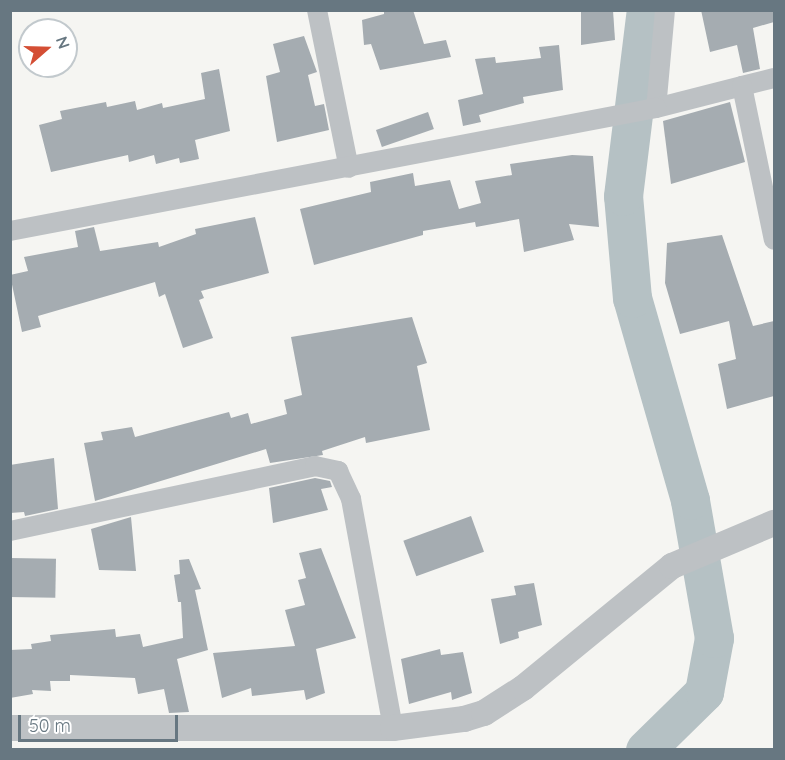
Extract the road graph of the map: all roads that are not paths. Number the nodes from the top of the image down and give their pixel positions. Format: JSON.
{"nodes":[{"id":1,"x":317,"y":10,"type":"edge"},
{"id":2,"x":665,"y":10,"type":"edge"},
{"id":3,"x":774,"y":78,"type":"edge"},
{"id":4,"x":742,"y":86,"type":"junction"},
{"id":5,"x":652,"y":109,"type":"junction"},
{"id":6,"x":349,"y":168,"type":"junction"},
{"id":7,"x":10,"y":231,"type":"edge"},
{"id":8,"x":774,"y":240,"type":"edge"},
{"id":9,"x":774,"y":523,"type":"edge"},
{"id":10,"x":10,"y":531,"type":"edge"},
{"id":11,"x":10,"y":728,"type":"edge"},
{"id":12,"x":393,"y":728,"type":"junction"}],
"edges":[{"from":1,"to":6,"type":"street"},
{"from":2,"to":5,"type":"street"},
{"from":3,"to":4,"type":"street"},
{"from":4,"to":5,"type":"street"},
{"from":4,"to":8,"type":"street"},
{"from":5,"to":6,"type":"street"},
{"from":6,"to":7,"type":"street"},
{"from":9,"to":12,"type":"street"},
{"from":10,"to":12,"type":"street"},
{"from":11,"to":12,"type":"street"}]}
